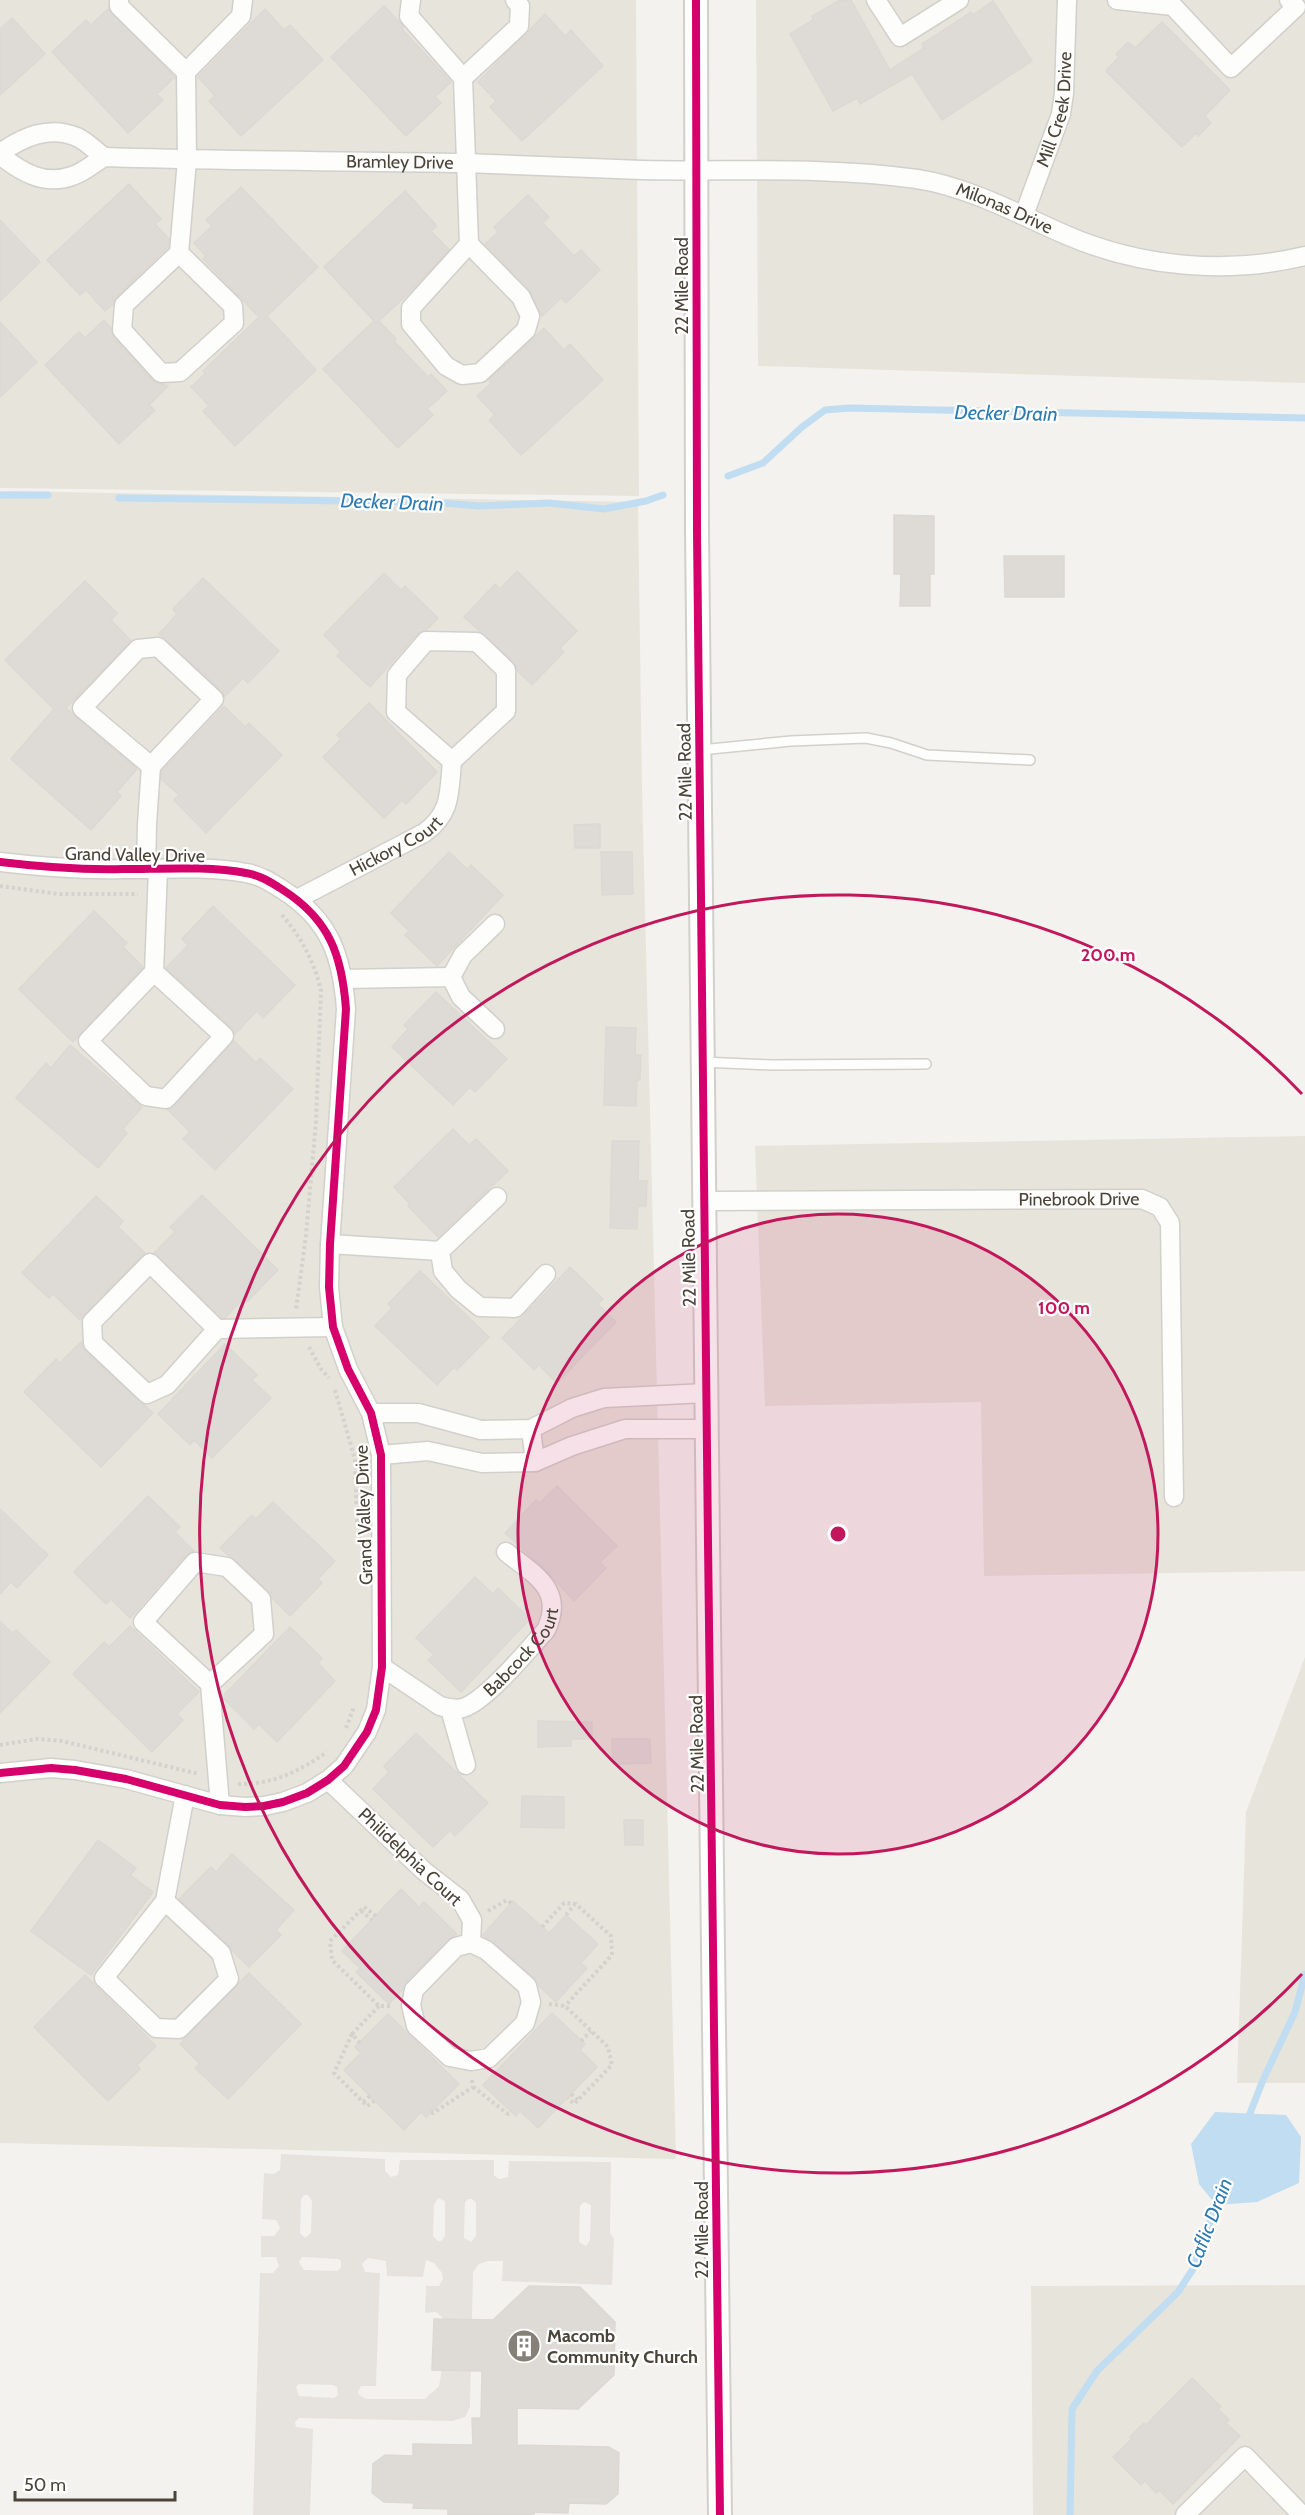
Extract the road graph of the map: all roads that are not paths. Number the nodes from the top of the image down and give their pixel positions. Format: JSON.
{"nodes":[{"id":1,"x":119,"y":0,"type":"edge"},
{"id":2,"x":243,"y":0,"type":"edge"},
{"id":3,"x":411,"y":0,"type":"edge"},
{"id":4,"x":515,"y":0,"type":"edge"},
{"id":5,"x":696,"y":0,"type":"edge"},
{"id":6,"x":876,"y":0,"type":"edge"},
{"id":7,"x":959,"y":0,"type":"edge"},
{"id":8,"x":1067,"y":0,"type":"edge"},
{"id":9,"x":1118,"y":0,"type":"edge"},
{"id":10,"x":1289,"y":0,"type":"edge"},
{"id":11,"x":1176,"y":3,"type":"edge"},
{"id":12,"x":186,"y":72,"type":"junction"},
{"id":13,"x":463,"y":78,"type":"junction"},
{"id":14,"x":0,"y":154,"type":"edge"},
{"id":15,"x":104,"y":157,"type":"junction"},
{"id":16,"x":187,"y":160,"type":"junction"},
{"id":17,"x":467,"y":163,"type":"junction"},
{"id":18,"x":697,"y":170,"type":"junction"},
{"id":19,"x":1024,"y":215,"type":"junction"},
{"id":20,"x":469,"y":244,"type":"junction"},
{"id":21,"x":178,"y":253,"type":"junction"},
{"id":22,"x":1305,"y":256,"type":"edge"},
{"id":23,"x":700,"y":750,"type":"junction"},
{"id":24,"x":1030,"y":759,"type":"dead end"},
{"id":25,"x":452,"y":761,"type":"junction"},
{"id":26,"x":151,"y":766,"type":"junction"},
{"id":27,"x":0,"y":862,"type":"edge"},
{"id":28,"x":152,"y":869,"type":"junction"},
{"id":29,"x":297,"y":898,"type":"junction"},
{"id":30,"x":495,"y":924,"type":"dead end"},
{"id":31,"x":154,"y":972,"type":"junction"},
{"id":32,"x":451,"y":977,"type":"junction"},
{"id":33,"x":344,"y":979,"type":"junction"},
{"id":34,"x":495,"y":1029,"type":"dead end"},
{"id":35,"x":703,"y":1062,"type":"junction"},
{"id":36,"x":926,"y":1064,"type":"dead end"},
{"id":37,"x":497,"y":1197,"type":"dead end"},
{"id":38,"x":703,"y":1201,"type":"junction"},
{"id":39,"x":330,"y":1244,"type":"junction"},
{"id":40,"x":440,"y":1251,"type":"junction"},
{"id":41,"x":546,"y":1274,"type":"dead end"},
{"id":42,"x":333,"y":1327,"type":"junction"},
{"id":43,"x":217,"y":1329,"type":"junction"},
{"id":44,"x":706,"y":1393,"type":"junction"},
{"id":45,"x":371,"y":1413,"type":"junction"},
{"id":46,"x":531,"y":1429,"type":"junction"},
{"id":47,"x":706,"y":1430,"type":"junction"},
{"id":48,"x":381,"y":1455,"type":"junction"},
{"id":49,"x":535,"y":1462,"type":"junction"},
{"id":50,"x":1174,"y":1497,"type":"dead end"},
{"id":51,"x":506,"y":1552,"type":"dead end"},
{"id":52,"x":382,"y":1667,"type":"junction"},
{"id":53,"x":210,"y":1683,"type":"junction"},
{"id":54,"x":450,"y":1709,"type":"junction"},
{"id":55,"x":466,"y":1765,"type":"dead end"},
{"id":56,"x":0,"y":1773,"type":"edge"},
{"id":57,"x":328,"y":1780,"type":"junction"},
{"id":58,"x":185,"y":1795,"type":"junction"},
{"id":59,"x":220,"y":1805,"type":"junction"},
{"id":60,"x":165,"y":1901,"type":"junction"},
{"id":61,"x":471,"y":1943,"type":"junction"},
{"id":62,"x":720,"y":2515,"type":"edge"},
{"id":63,"x":1185,"y":2515,"type":"edge"},
{"id":64,"x":1302,"y":2515,"type":"edge"}],
"edges":[{"from":1,"to":12,"type":"street"},
{"from":2,"to":12,"type":"street"},
{"from":3,"to":13,"type":"street"},
{"from":4,"to":13,"type":"street"},
{"from":5,"to":18,"type":"street","name":"22 Mile Road"},
{"from":6,"to":7,"type":"street"},
{"from":8,"to":19,"type":"street","name":"Mill Creek Drive"},
{"from":9,"to":11,"type":"street"},
{"from":10,"to":11,"type":"street"},
{"from":12,"to":16,"type":"street"},
{"from":13,"to":17,"type":"street"},
{"from":14,"to":15,"type":"street"},
{"from":14,"to":15,"type":"street"},
{"from":15,"to":16,"type":"street","name":"Bramley Drive"},
{"from":16,"to":17,"type":"street","name":"Bramley Drive"},
{"from":16,"to":21,"type":"street"},
{"from":17,"to":18,"type":"street","name":"Bramley Drive"},
{"from":17,"to":20,"type":"street"},
{"from":18,"to":19,"type":"street","name":"Milonas Drive"},
{"from":18,"to":23,"type":"street","name":"22 Mile Road"},
{"from":19,"to":22,"type":"street","name":"Milonas Drive"},
{"from":20,"to":20,"type":"street"},
{"from":21,"to":21,"type":"street"},
{"from":23,"to":24,"type":"lane"},
{"from":23,"to":35,"type":"street","name":"22 Mile Road"},
{"from":25,"to":25,"type":"street"},
{"from":25,"to":29,"type":"street","name":"Hickory Court"},
{"from":26,"to":26,"type":"street"},
{"from":26,"to":28,"type":"street"},
{"from":27,"to":28,"type":"street","name":"Grand Valley Drive"},
{"from":28,"to":29,"type":"street","name":"Grand Valley Drive"},
{"from":28,"to":31,"type":"street"},
{"from":29,"to":33,"type":"street","name":"Grand Valley Drive"},
{"from":30,"to":32,"type":"street"},
{"from":31,"to":31,"type":"street"},
{"from":32,"to":33,"type":"street"},
{"from":32,"to":34,"type":"street"},
{"from":33,"to":39,"type":"street","name":"Grand Valley Drive"},
{"from":35,"to":36,"type":"lane"},
{"from":35,"to":38,"type":"street","name":"22 Mile Road"},
{"from":37,"to":40,"type":"street"},
{"from":38,"to":44,"type":"street","name":"22 Mile Road"},
{"from":38,"to":50,"type":"street","name":"Pinebrook Drive"},
{"from":39,"to":40,"type":"street"},
{"from":39,"to":42,"type":"street","name":"Grand Valley Drive"},
{"from":40,"to":41,"type":"street"},
{"from":42,"to":43,"type":"street"},
{"from":42,"to":45,"type":"street","name":"Grand Valley Drive"},
{"from":43,"to":43,"type":"street"},
{"from":44,"to":46,"type":"street"},
{"from":44,"to":47,"type":"street","name":"22 Mile Road"},
{"from":45,"to":46,"type":"street"},
{"from":45,"to":48,"type":"street","name":"Grand Valley Drive"},
{"from":46,"to":49,"type":"street"},
{"from":47,"to":49,"type":"street","name":"Grand Valley Drive"},
{"from":47,"to":62,"type":"street","name":"22 Mile Road"},
{"from":48,"to":49,"type":"street","name":"Grand Valley Drive"},
{"from":48,"to":52,"type":"street","name":"Grand Valley Drive"},
{"from":51,"to":54,"type":"street","name":"Babcock Court"},
{"from":52,"to":54,"type":"street"},
{"from":52,"to":57,"type":"street","name":"Grand Valley Drive"},
{"from":53,"to":53,"type":"street"},
{"from":53,"to":59,"type":"street"},
{"from":54,"to":55,"type":"street"},
{"from":56,"to":58,"type":"street","name":"Grand Valley Drive"},
{"from":57,"to":59,"type":"street","name":"Grand Valley Drive"},
{"from":57,"to":61,"type":"street","name":"Philidelphia Court"},
{"from":58,"to":59,"type":"street","name":"Grand Valley Drive"},
{"from":58,"to":60,"type":"street"},
{"from":60,"to":60,"type":"street"},
{"from":61,"to":61,"type":"street"},
{"from":63,"to":64,"type":"street"}]}
